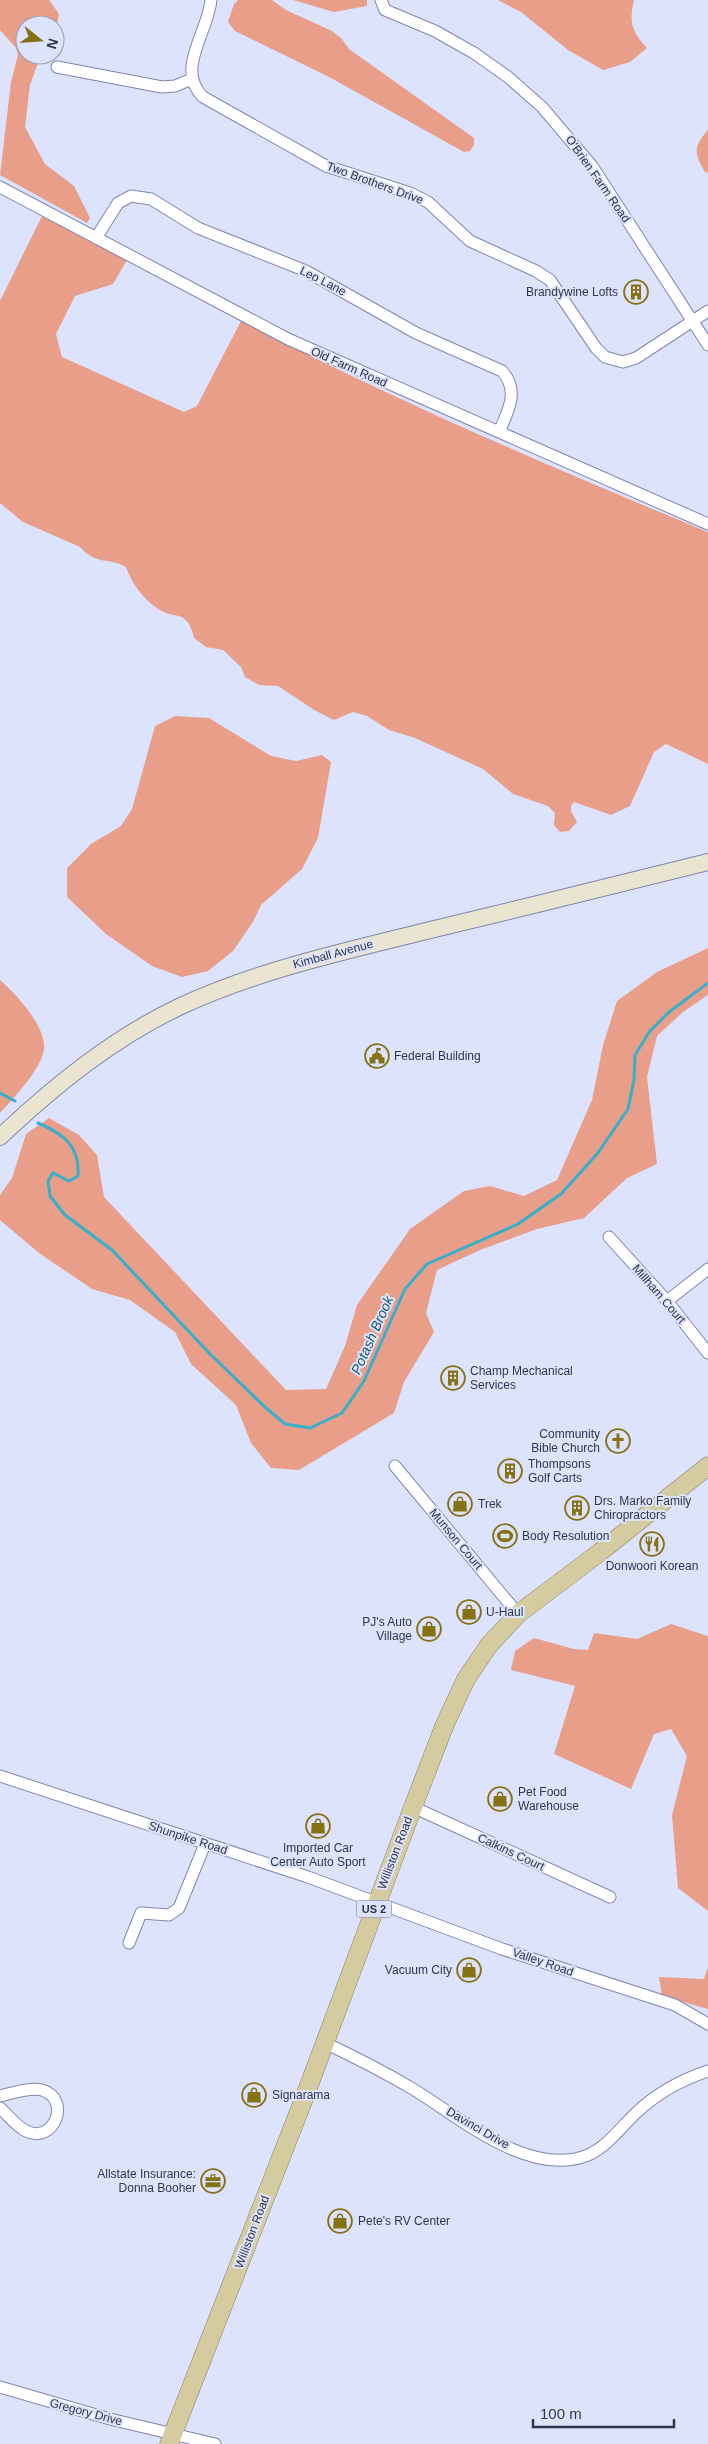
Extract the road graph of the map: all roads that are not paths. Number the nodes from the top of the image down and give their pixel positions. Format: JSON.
{"nodes":[{"id":1,"x":211,"y":0,"type":"edge"},
{"id":2,"x":380,"y":0,"type":"edge"},
{"id":3,"x":57,"y":67,"type":"dead end"},
{"id":4,"x":192,"y":79,"type":"junction"},
{"id":5,"x":0,"y":187,"type":"edge"},
{"id":6,"x":96,"y":238,"type":"junction"},
{"id":7,"x":708,"y":312,"type":"edge"},
{"id":8,"x":693,"y":321,"type":"junction"},
{"id":9,"x":708,"y":345,"type":"edge"},
{"id":10,"x":499,"y":432,"type":"junction"},
{"id":11,"x":708,"y":524,"type":"edge"},
{"id":12,"x":708,"y":862,"type":"edge"},
{"id":13,"x":0,"y":1137,"type":"edge"},
{"id":14,"x":609,"y":1238,"type":"dead end"},
{"id":15,"x":708,"y":1269,"type":"edge"},
{"id":16,"x":667,"y":1301,"type":"junction"},
{"id":17,"x":708,"y":1352,"type":"edge"},
{"id":18,"x":394,"y":1466,"type":"dead end"},
{"id":19,"x":708,"y":1466,"type":"edge"},
{"id":20,"x":518,"y":1614,"type":"junction"},
{"id":21,"x":0,"y":1776,"type":"edge"},
{"id":22,"x":413,"y":1807,"type":"junction"},
{"id":23,"x":205,"y":1844,"type":"junction"},
{"id":24,"x":610,"y":1897,"type":"dead end"},
{"id":25,"x":376,"y":1902,"type":"junction"},
{"id":26,"x":129,"y":1943,"type":"dead end"},
{"id":27,"x":708,"y":2024,"type":"edge"},
{"id":28,"x":325,"y":2044,"type":"junction"},
{"id":29,"x":708,"y":2071,"type":"edge"},
{"id":30,"x":0,"y":2096,"type":"edge"},
{"id":31,"x":0,"y":2108,"type":"edge"},
{"id":32,"x":0,"y":2387,"type":"edge"},
{"id":33,"x":171,"y":2439,"type":"edge"},
{"id":34,"x":215,"y":2444,"type":"edge"}],
"edges":[{"from":1,"to":4,"type":"street"},
{"from":2,"to":8,"type":"street","name":"O'Brien Farm Road"},
{"from":3,"to":4,"type":"street"},
{"from":4,"to":8,"type":"street","name":"Two Brothers Drive"},
{"from":5,"to":6,"type":"street","name":"Old Farm Road"},
{"from":6,"to":10,"type":"street","name":"Old Farm Road"},
{"from":6,"to":10,"type":"street","name":"Leo Lane"},
{"from":7,"to":8,"type":"street","name":"Two Brothers Drive"},
{"from":8,"to":9,"type":"street","name":"O'Brien Farm Road"},
{"from":10,"to":11,"type":"street","name":"Old Farm Road"},
{"from":12,"to":13,"type":"main road","name":"Kimball Avenue"},
{"from":14,"to":16,"type":"street","name":"Millham Court"},
{"from":15,"to":16,"type":"street"},
{"from":16,"to":17,"type":"street","name":"Millham Court"},
{"from":18,"to":20,"type":"street","name":"Munson Court"},
{"from":19,"to":20,"type":"main road","name":"Williston Road","number":"US 2"},
{"from":20,"to":22,"type":"main road","name":"Williston Road","number":"US 2"},
{"from":21,"to":23,"type":"street","name":"Shunpike Road"},
{"from":22,"to":24,"type":"street","name":"Calkins Court"},
{"from":22,"to":25,"type":"main road","name":"Williston Road","number":"US 2"},
{"from":23,"to":25,"type":"street","name":"Shunpike Road"},
{"from":23,"to":26,"type":"street"},
{"from":25,"to":27,"type":"street","name":"Valley Road"},
{"from":25,"to":28,"type":"main road","name":"Williston Road","number":"US 2"},
{"from":28,"to":29,"type":"street","name":"Davinci Drive"},
{"from":28,"to":33,"type":"main road","name":"Williston Road","number":"US 2"},
{"from":30,"to":31,"type":"street"},
{"from":32,"to":33,"type":"street","name":"Gregory Drive"},
{"from":33,"to":34,"type":"street","name":"Gregory Drive"}]}
